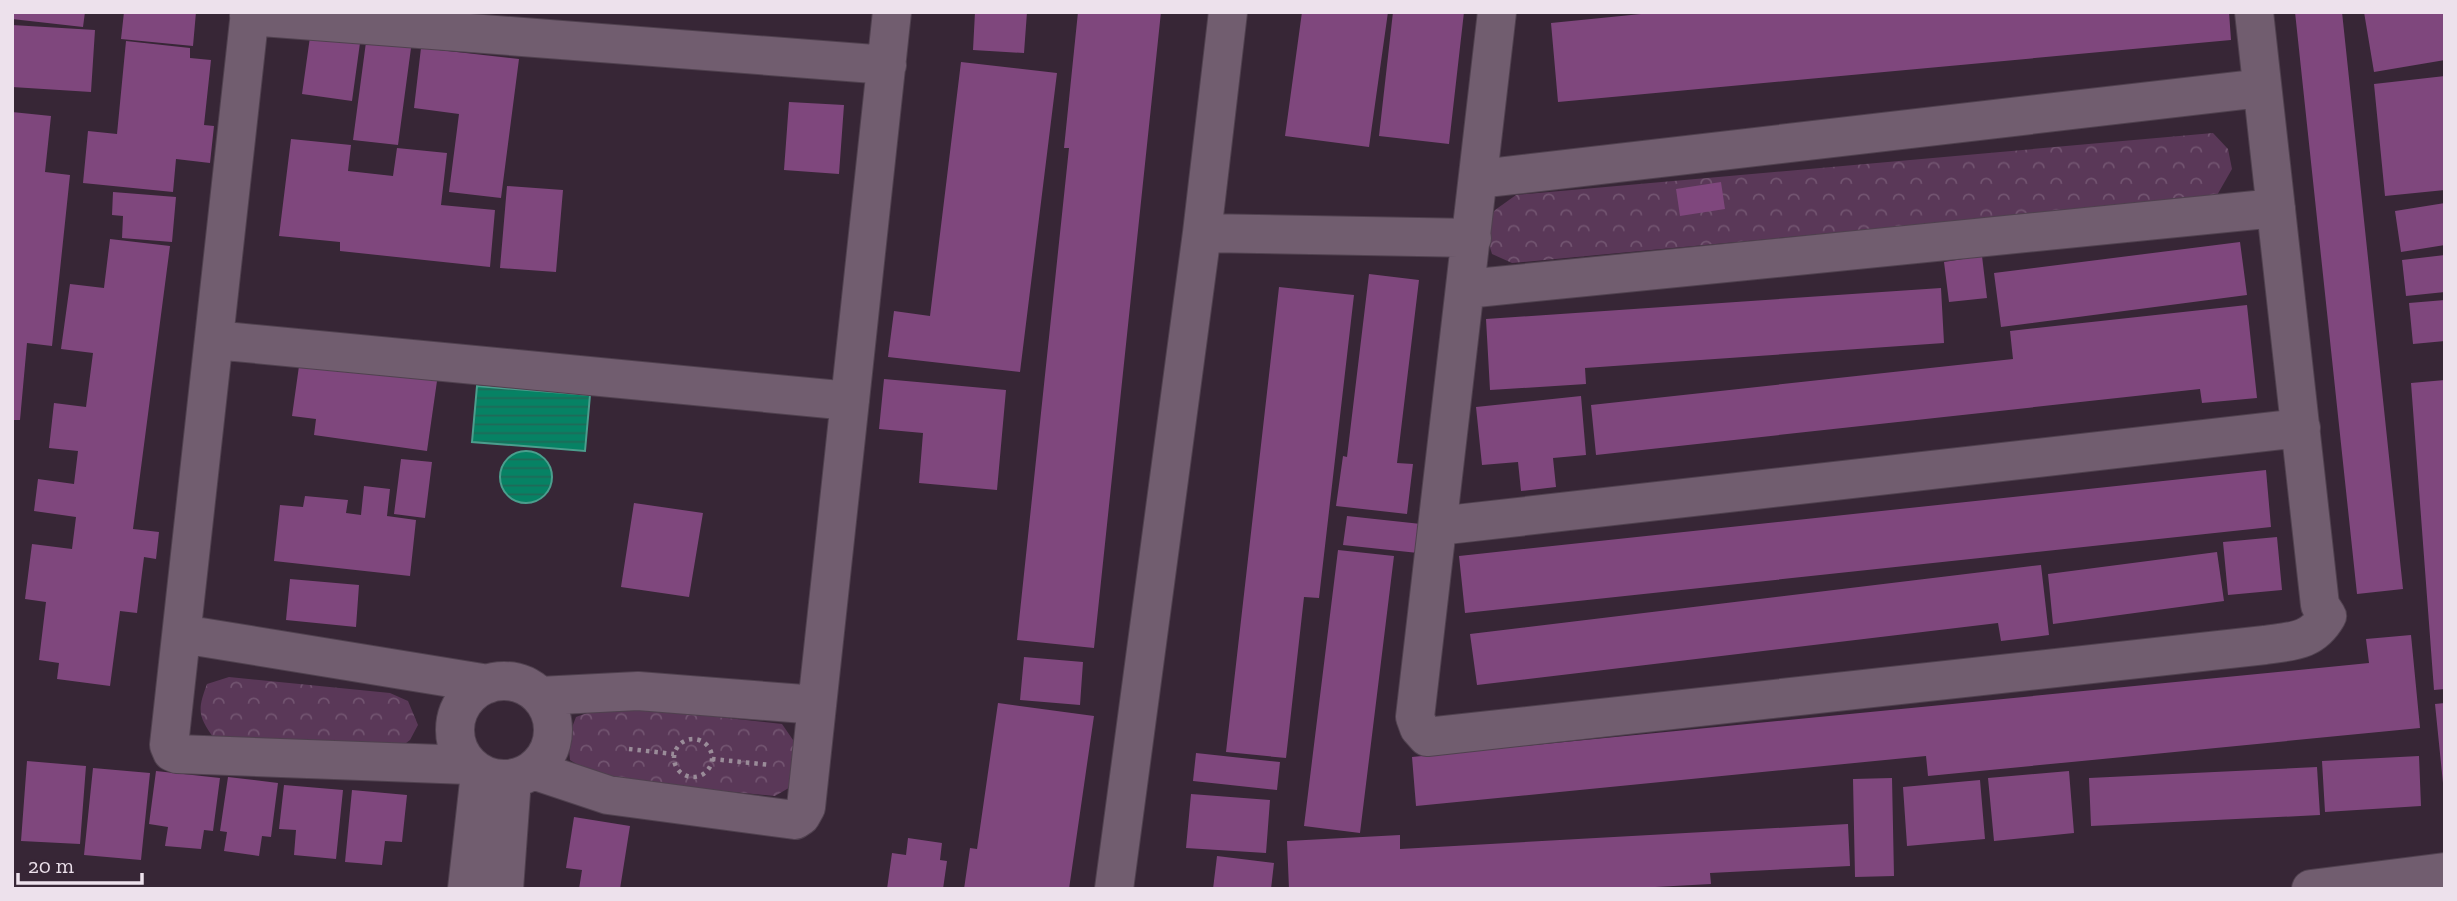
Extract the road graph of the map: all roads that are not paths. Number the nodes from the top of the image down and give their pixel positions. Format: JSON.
{"nodes":[{"id":1,"x":892,"y":12,"type":"edge"},
{"id":2,"x":1228,"y":12,"type":"edge"},
{"id":3,"x":1497,"y":12,"type":"edge"},
{"id":4,"x":2254,"y":12,"type":"edge"},
{"id":5,"x":249,"y":14,"type":"edge"},
{"id":6,"x":565,"y":27,"type":"edge"},
{"id":7,"x":887,"y":65,"type":"junction"},
{"id":8,"x":2262,"y":88,"type":"junction"},
{"id":9,"x":1479,"y":179,"type":"junction"},
{"id":10,"x":2276,"y":208,"type":"junction"},
{"id":11,"x":1202,"y":233,"type":"junction"},
{"id":12,"x":1472,"y":238,"type":"junction"},
{"id":13,"x":1466,"y":289,"type":"junction"},
{"id":14,"x":214,"y":340,"type":"junction"},
{"id":15,"x":850,"y":401,"type":"junction"},
{"id":16,"x":2301,"y":428,"type":"junction"},
{"id":17,"x":1438,"y":526,"type":"junction"},
{"id":18,"x":182,"y":634,"type":"junction"},
{"id":19,"x":488,"y":684,"type":"junction"},
{"id":20,"x":540,"y":696,"type":"junction"},
{"id":21,"x":817,"y":705,"type":"junction"},
{"id":22,"x":498,"y":772,"type":"junction"},
{"id":23,"x":2445,"y":872,"type":"edge"},
{"id":24,"x":467,"y":889,"type":"edge"},
{"id":25,"x":504,"y":889,"type":"edge"},
{"id":26,"x":1114,"y":889,"type":"edge"},
{"id":27,"x":2311,"y":889,"type":"edge"}],
"edges":[{"from":1,"to":7,"type":"street"},
{"from":2,"to":11,"type":"street"},
{"from":3,"to":9,"type":"street"},
{"from":4,"to":8,"type":"street"},
{"from":5,"to":6,"type":"street"},
{"from":5,"to":14,"type":"street"},
{"from":6,"to":7,"type":"street"},
{"from":7,"to":15,"type":"street"},
{"from":8,"to":9,"type":"street"},
{"from":8,"to":10,"type":"street"},
{"from":9,"to":12,"type":"street"},
{"from":10,"to":13,"type":"street"},
{"from":10,"to":16,"type":"street"},
{"from":11,"to":12,"type":"street"},
{"from":11,"to":26,"type":"street"},
{"from":12,"to":13,"type":"street"},
{"from":13,"to":17,"type":"street"},
{"from":14,"to":15,"type":"street"},
{"from":14,"to":18,"type":"street"},
{"from":15,"to":21,"type":"street"},
{"from":16,"to":17,"type":"street"},
{"from":16,"to":17,"type":"street"},
{"from":18,"to":19,"type":"street"},
{"from":18,"to":22,"type":"street"},
{"from":19,"to":20,"type":"street"},
{"from":19,"to":22,"type":"street"},
{"from":20,"to":21,"type":"street"},
{"from":20,"to":22,"type":"street"},
{"from":21,"to":22,"type":"street"},
{"from":22,"to":24,"type":"street"},
{"from":22,"to":25,"type":"street"},
{"from":23,"to":27,"type":"street"}]}
